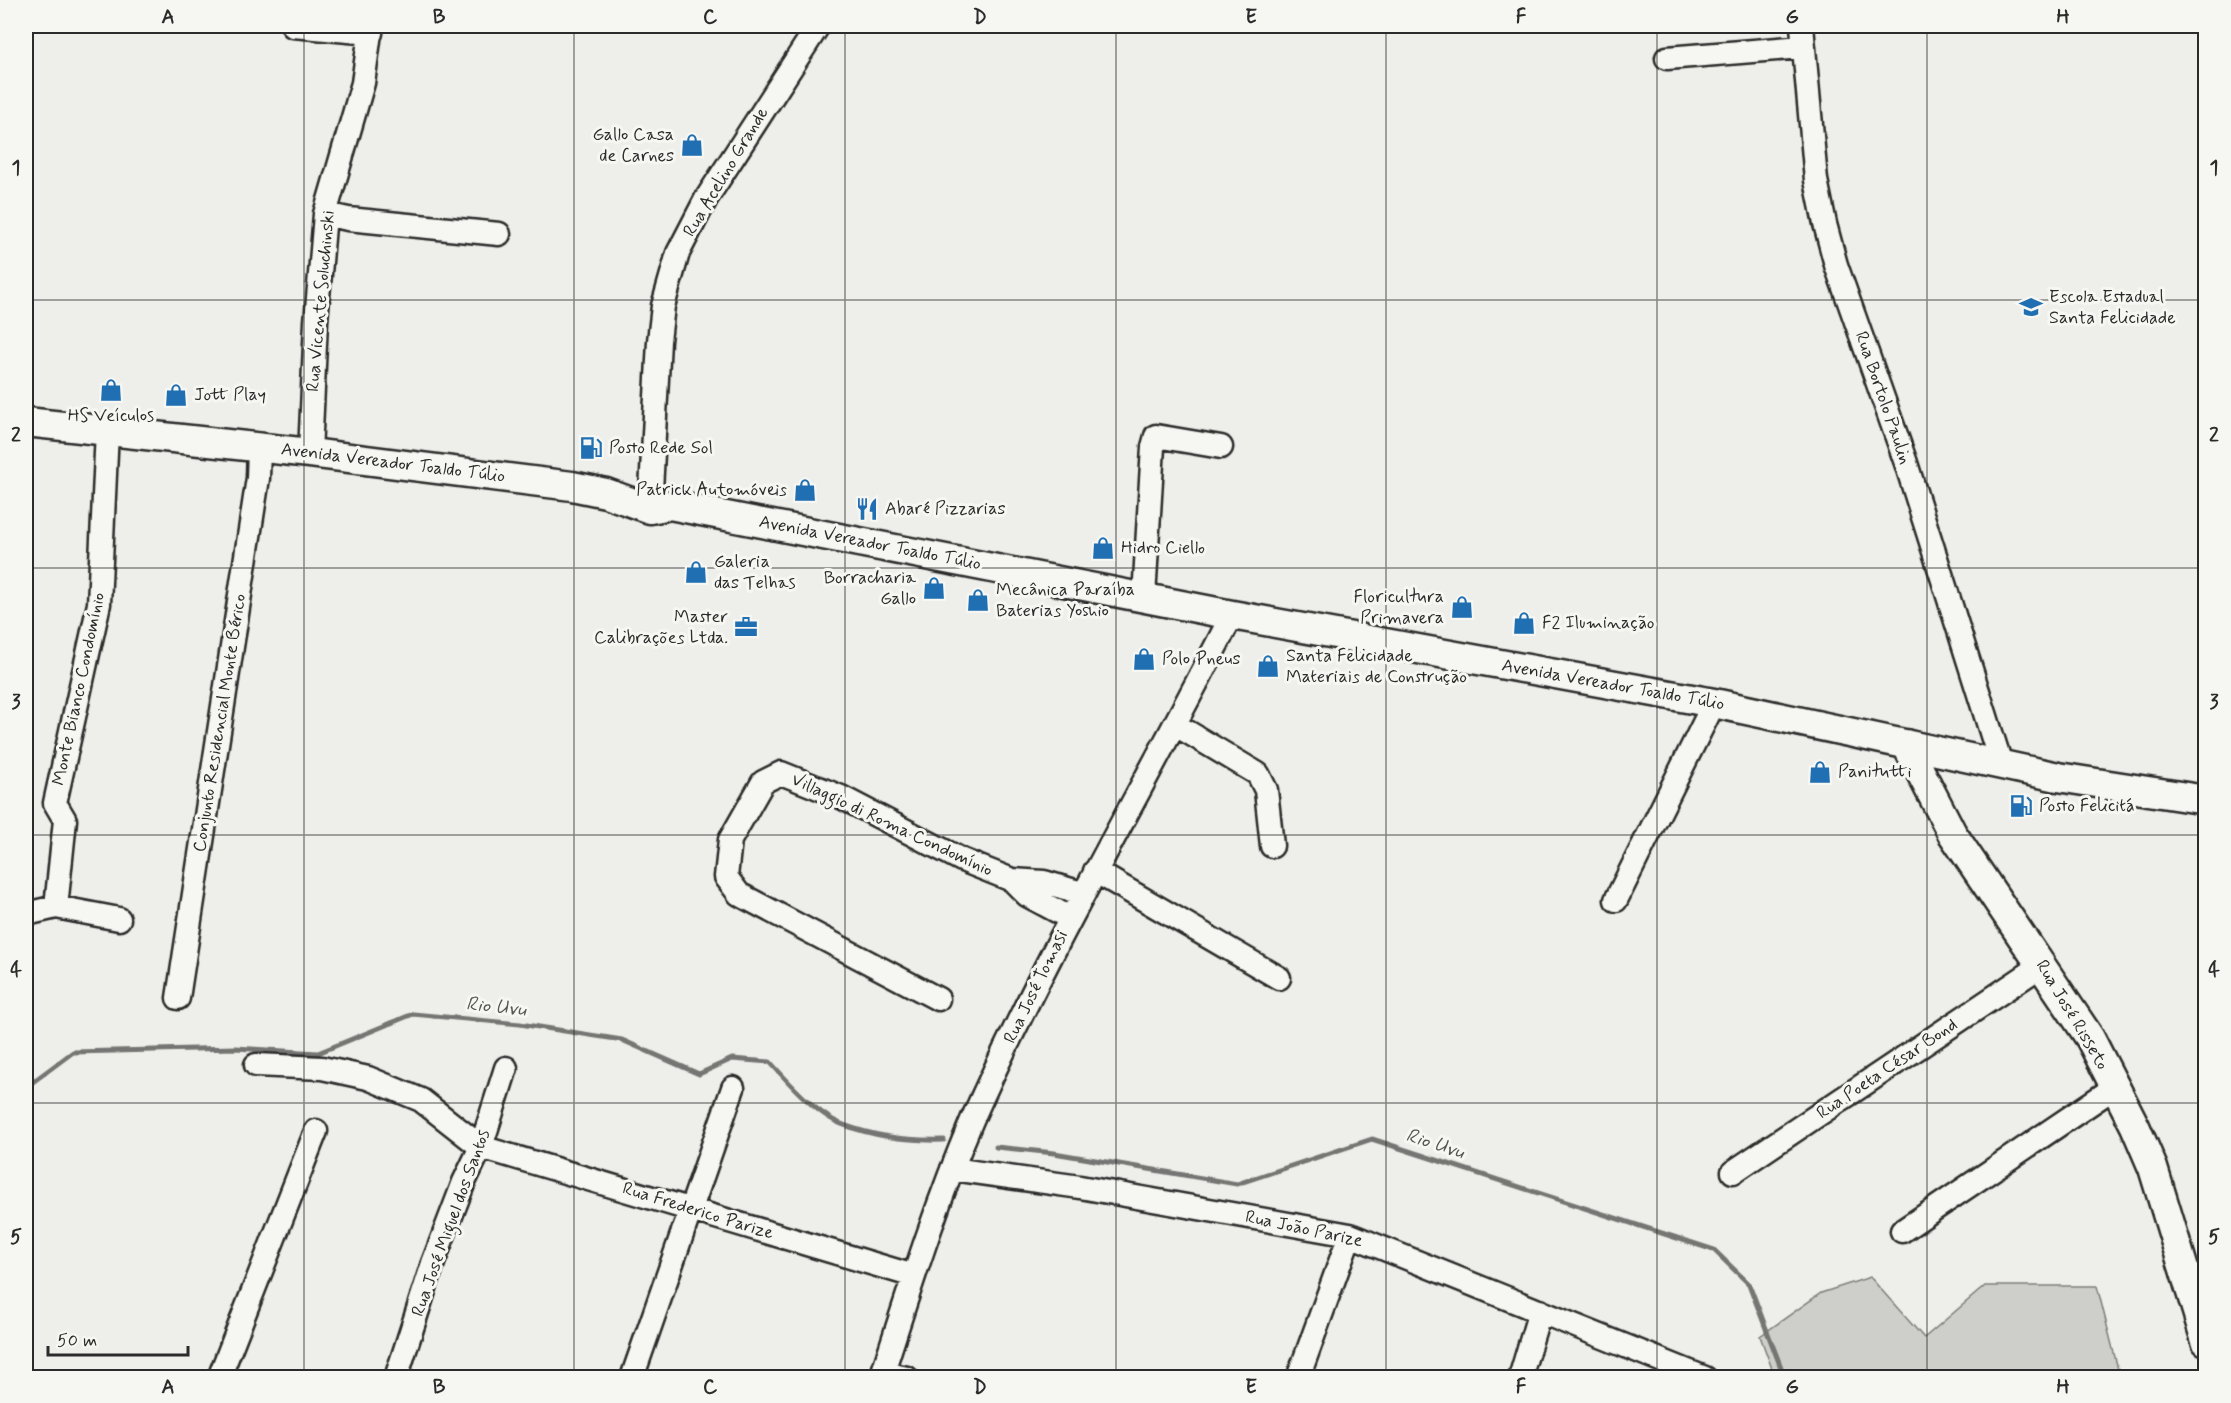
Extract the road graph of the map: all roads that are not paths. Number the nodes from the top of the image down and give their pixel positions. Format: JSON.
{"nodes":[{"id":1,"x":293,"y":26,"type":"edge"},
{"id":2,"x":818,"y":26,"type":"edge"},
{"id":3,"x":371,"y":29,"type":"edge"},
{"id":4,"x":1802,"y":36,"type":"edge"},
{"id":5,"x":1667,"y":58,"type":"dead end"},
{"id":6,"x":325,"y":214,"type":"junction"},
{"id":7,"x":499,"y":234,"type":"dead end"},
{"id":8,"x":26,"y":422,"type":"edge"},
{"id":9,"x":107,"y":431,"type":"junction"},
{"id":10,"x":1221,"y":447,"type":"dead end"},
{"id":11,"x":259,"y":448,"type":"junction"},
{"id":12,"x":310,"y":453,"type":"junction"},
{"id":13,"x":650,"y":509,"type":"junction"},
{"id":14,"x":1144,"y":597,"type":"junction"},
{"id":15,"x":1232,"y":615,"type":"junction"},
{"id":16,"x":1714,"y":703,"type":"junction"},
{"id":17,"x":1176,"y":725,"type":"junction"},
{"id":18,"x":1906,"y":744,"type":"junction"},
{"id":19,"x":2001,"y":764,"type":"junction"},
{"id":20,"x":2205,"y":800,"type":"edge"},
{"id":21,"x":1272,"y":846,"type":"dead end"},
{"id":22,"x":1095,"y":871,"type":"junction"},
{"id":23,"x":1012,"y":880,"type":"junction"},
{"id":24,"x":1082,"y":893,"type":"junction"},
{"id":25,"x":1616,"y":900,"type":"dead end"},
{"id":26,"x":56,"y":907,"type":"junction"},
{"id":27,"x":26,"y":914,"type":"edge"},
{"id":28,"x":1070,"y":918,"type":"junction"},
{"id":29,"x":119,"y":919,"type":"dead end"},
{"id":30,"x":2042,"y":965,"type":"junction"},
{"id":31,"x":1279,"y":978,"type":"dead end"},
{"id":32,"x":178,"y":998,"type":"dead end"},
{"id":33,"x":938,"y":999,"type":"dead end"},
{"id":34,"x":256,"y":1065,"type":"dead end"},
{"id":35,"x":506,"y":1068,"type":"dead end"},
{"id":36,"x":2115,"y":1087,"type":"junction"},
{"id":37,"x":733,"y":1088,"type":"dead end"},
{"id":38,"x":316,"y":1131,"type":"dead end"},
{"id":39,"x":481,"y":1147,"type":"junction"},
{"id":40,"x":952,"y":1169,"type":"junction"},
{"id":41,"x":1733,"y":1172,"type":"dead end"},
{"id":42,"x":689,"y":1208,"type":"junction"},
{"id":43,"x":1902,"y":1231,"type":"dead end"},
{"id":44,"x":1350,"y":1235,"type":"junction"},
{"id":45,"x":914,"y":1276,"type":"junction"},
{"id":46,"x":1540,"y":1311,"type":"junction"},
{"id":47,"x":2205,"y":1341,"type":"edge"},
{"id":48,"x":882,"y":1375,"type":"edge"},
{"id":49,"x":219,"y":1377,"type":"edge"},
{"id":50,"x":396,"y":1377,"type":"edge"},
{"id":51,"x":632,"y":1377,"type":"edge"},
{"id":52,"x":907,"y":1377,"type":"edge"},
{"id":53,"x":1298,"y":1377,"type":"edge"},
{"id":54,"x":1520,"y":1377,"type":"edge"},
{"id":55,"x":1705,"y":1377,"type":"edge"}],
"edges":[{"from":1,"to":3,"type":"street"},
{"from":2,"to":13,"type":"street","name":"Rua Acelino Grande"},
{"from":3,"to":6,"type":"street","name":"Rua Vicente Soluchinski"},
{"from":4,"to":5,"type":"street"},
{"from":4,"to":19,"type":"street","name":"Rua Bortolo Paulin"},
{"from":6,"to":7,"type":"street"},
{"from":6,"to":12,"type":"street","name":"Rua Vicente Soluchinski"},
{"from":8,"to":9,"type":"main road","name":"Avenida Vereador Toaldo Túlio"},
{"from":9,"to":11,"type":"main road","name":"Avenida Vereador Toaldo Túlio"},
{"from":9,"to":26,"type":"street","name":"Monte Bianco Condomínio"},
{"from":10,"to":14,"type":"street"},
{"from":11,"to":12,"type":"main road","name":"Avenida Vereador Toaldo Túlio"},
{"from":11,"to":32,"type":"street","name":"Conjunto Residencial Monte Bérico"},
{"from":12,"to":13,"type":"main road","name":"Avenida Vereador Toaldo Túlio"},
{"from":13,"to":14,"type":"main road","name":"Avenida Vereador Toaldo Túlio"},
{"from":14,"to":15,"type":"main road","name":"Avenida Vereador Toaldo Túlio"},
{"from":15,"to":16,"type":"main road","name":"Avenida Vereador Toaldo Túlio"},
{"from":15,"to":17,"type":"street","name":"Rua José Tomasi"},
{"from":16,"to":18,"type":"main road","name":"Avenida Vereador Toaldo Túlio"},
{"from":16,"to":25,"type":"street"},
{"from":17,"to":21,"type":"street"},
{"from":17,"to":22,"type":"street","name":"Rua José Tomasi"},
{"from":18,"to":19,"type":"main road","name":"Avenida Vereador Toaldo Túlio"},
{"from":18,"to":30,"type":"main road","name":"Rua José Risseto"},
{"from":19,"to":20,"type":"main road","name":"Avenida Vereador Toaldo Túlio"},
{"from":22,"to":24,"type":"street","name":"Rua José Tomasi"},
{"from":22,"to":31,"type":"street"},
{"from":23,"to":24,"type":"street","name":"Villaggio di Roma Condomínio"},
{"from":23,"to":28,"type":"street","name":"Villaggio di Roma Condomínio"},
{"from":23,"to":33,"type":"street","name":"Villaggio di Roma Condomínio"},
{"from":24,"to":28,"type":"street","name":"Rua José Tomasi"},
{"from":26,"to":27,"type":"street"},
{"from":26,"to":29,"type":"street"},
{"from":28,"to":40,"type":"street","name":"Rua José Tomasi"},
{"from":30,"to":36,"type":"main road","name":"Rua José Risseto"},
{"from":30,"to":41,"type":"street","name":"Rua Poeta César Bond"},
{"from":34,"to":39,"type":"street"},
{"from":35,"to":39,"type":"street","name":"Rua José Miguel dos Santos"},
{"from":36,"to":43,"type":"street"},
{"from":36,"to":47,"type":"main road","name":"Rua José Risseto"},
{"from":37,"to":42,"type":"street"},
{"from":38,"to":49,"type":"street"},
{"from":39,"to":42,"type":"street","name":"Rua Frederico Parize"},
{"from":39,"to":50,"type":"street","name":"Rua José Miguel dos Santos"},
{"from":40,"to":44,"type":"street","name":"Rua João Parize"},
{"from":40,"to":45,"type":"street","name":"Rua José Tomasi"},
{"from":42,"to":45,"type":"street","name":"Rua Frederico Parize"},
{"from":42,"to":51,"type":"street"},
{"from":44,"to":46,"type":"street","name":"Rua João Parize"},
{"from":44,"to":53,"type":"street"},
{"from":45,"to":48,"type":"street","name":"Rua José Tomasi"},
{"from":46,"to":54,"type":"street"},
{"from":46,"to":55,"type":"street","name":"Rua João Parize"},
{"from":48,"to":52,"type":"street"}]}
